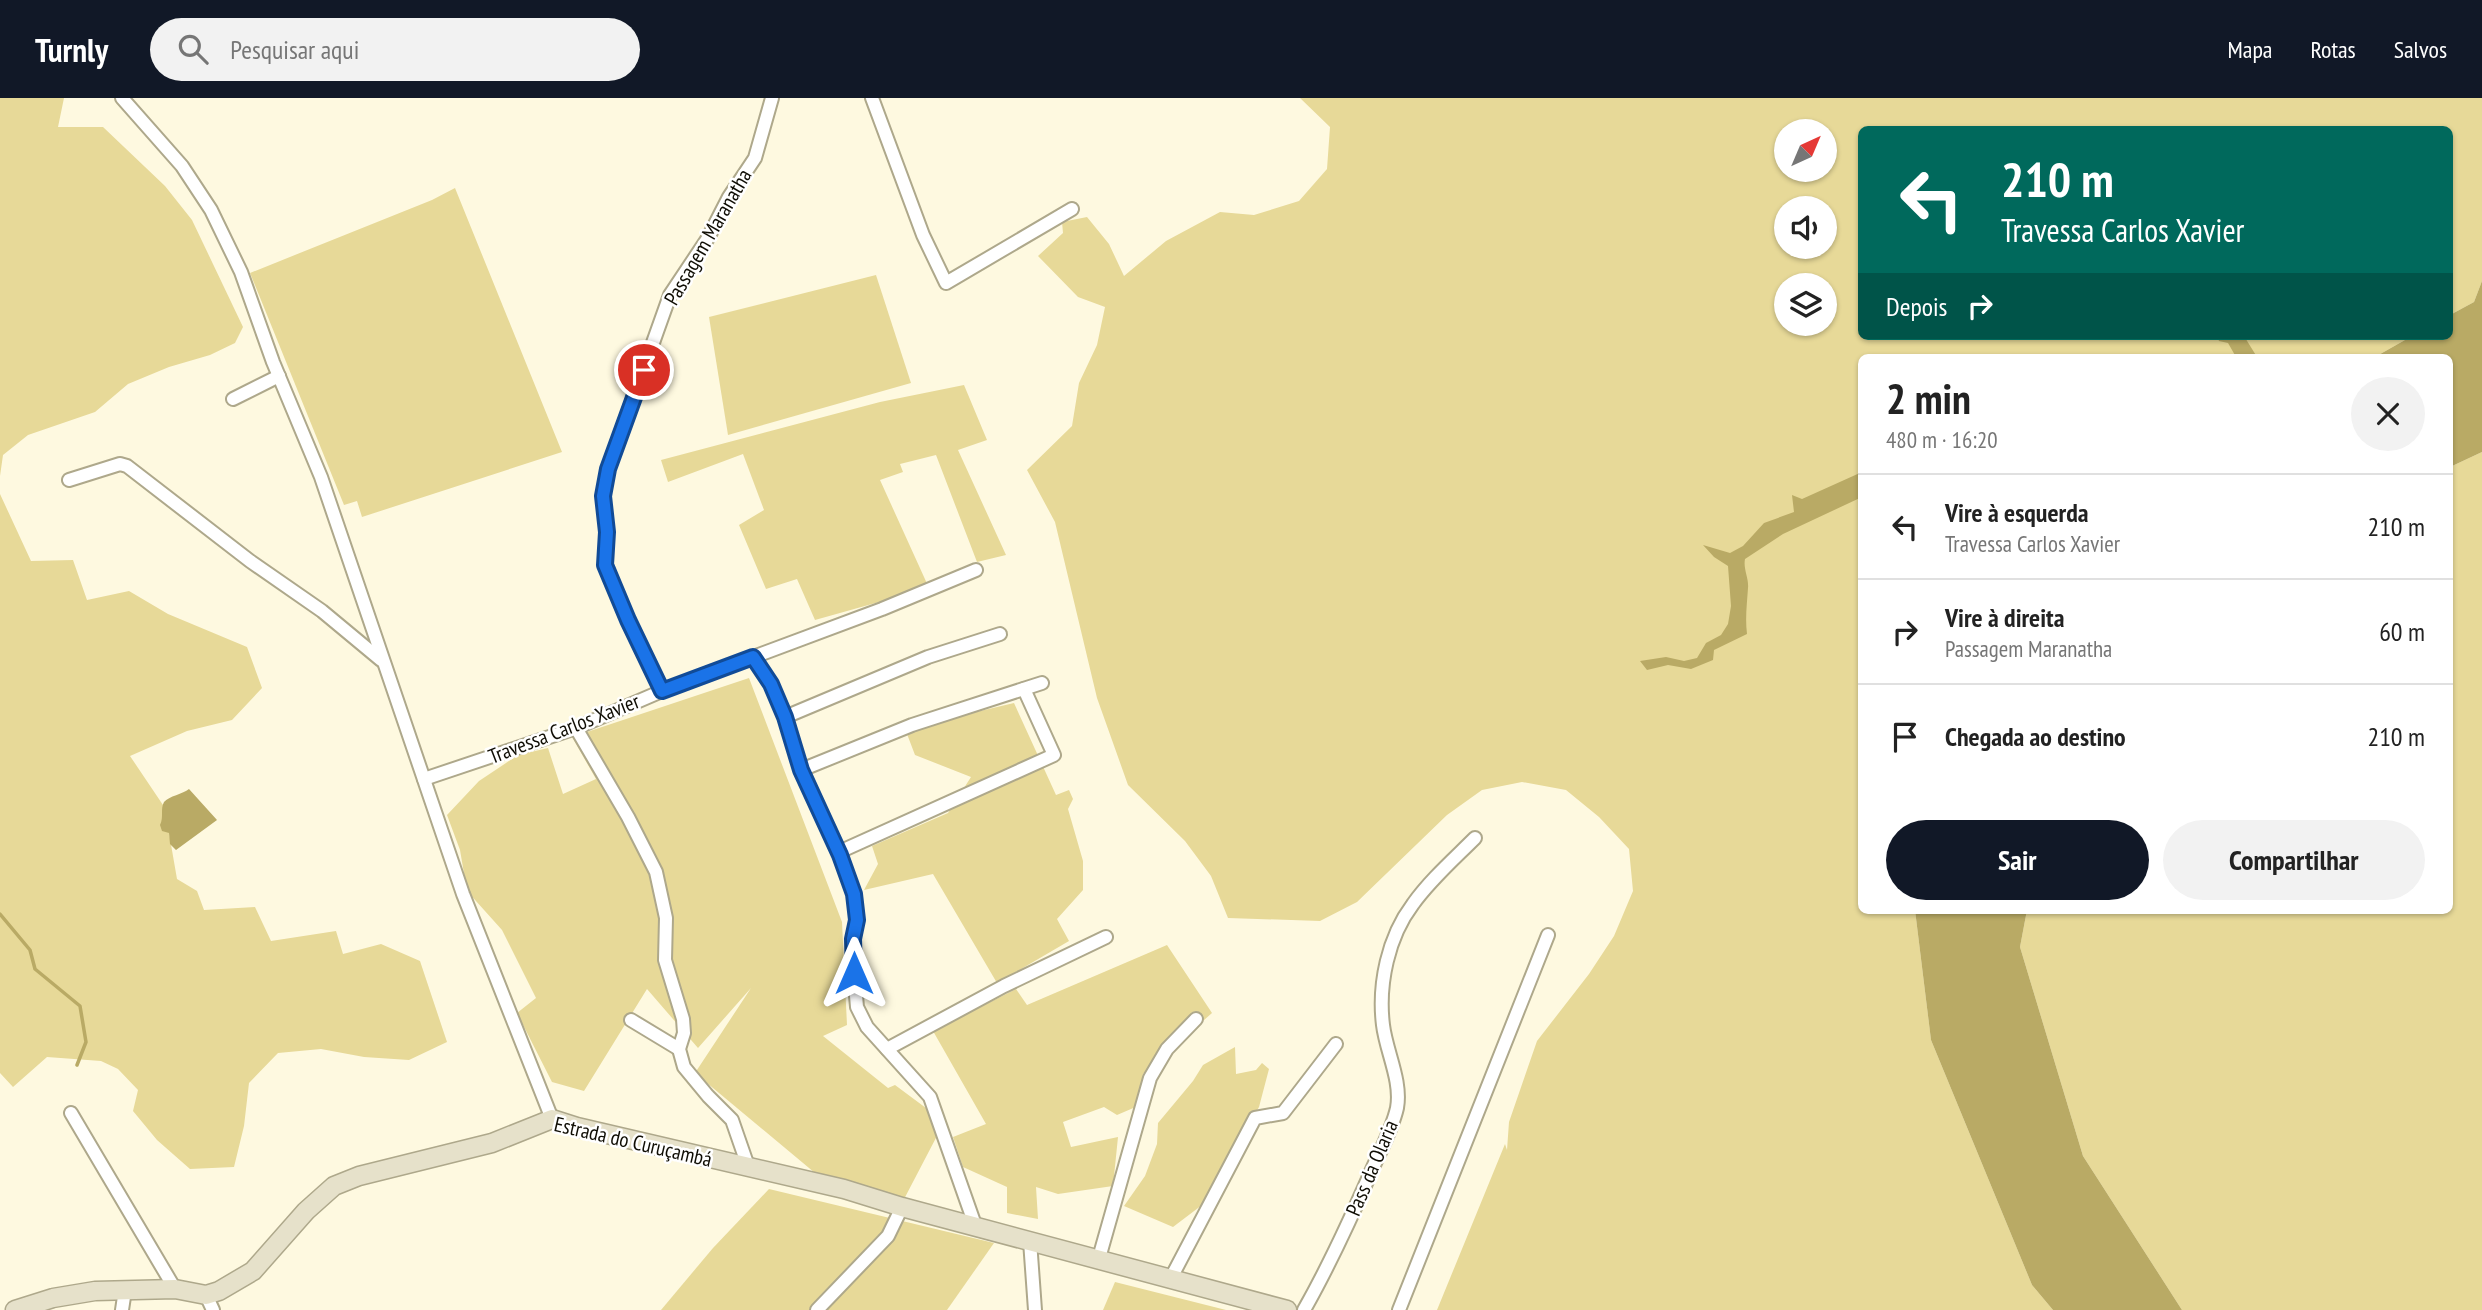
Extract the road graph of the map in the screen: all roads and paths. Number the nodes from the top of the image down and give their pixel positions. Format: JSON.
{"nodes":[{"id":1,"x":122,"y":98,"type":"edge"},
{"id":2,"x":772,"y":98,"type":"edge"},
{"id":3,"x":872,"y":98,"type":"edge"},
{"id":4,"x":1072,"y":209,"type":"dead end"},
{"id":5,"x":279,"y":376,"type":"junction"},
{"id":6,"x":233,"y":399,"type":"dead end"},
{"id":7,"x":69,"y":480,"type":"dead end"},
{"id":8,"x":976,"y":570,"type":"dead end"},
{"id":9,"x":1000,"y":634,"type":"dead end"},
{"id":10,"x":753,"y":657,"type":"junction"},
{"id":11,"x":382,"y":660,"type":"junction"},
{"id":12,"x":1042,"y":683,"type":"dead end"},
{"id":13,"x":1024,"y":689,"type":"junction"},
{"id":14,"x":662,"y":691,"type":"junction"},
{"id":15,"x":785,"y":717,"type":"junction"},
{"id":16,"x":576,"y":728,"type":"junction"},
{"id":17,"x":801,"y":770,"type":"junction"},
{"id":18,"x":425,"y":779,"type":"junction"},
{"id":19,"x":1475,"y":838,"type":"dead end"},
{"id":20,"x":839,"y":852,"type":"junction"},
{"id":21,"x":1548,"y":935,"type":"dead end"},
{"id":22,"x":1105,"y":937,"type":"dead end"},
{"id":23,"x":631,"y":1020,"type":"dead end"},
{"id":24,"x":1196,"y":1020,"type":"dead end"},
{"id":25,"x":1336,"y":1044,"type":"dead end"},
{"id":26,"x":680,"y":1049,"type":"junction"},
{"id":27,"x":887,"y":1049,"type":"junction"},
{"id":28,"x":71,"y":1113,"type":"dead end"},
{"id":29,"x":552,"y":1119,"type":"junction"},
{"id":30,"x":749,"y":1169,"type":"junction"},
{"id":31,"x":902,"y":1207,"type":"junction"},
{"id":32,"x":975,"y":1225,"type":"junction"},
{"id":33,"x":1030,"y":1241,"type":"junction"},
{"id":34,"x":1099,"y":1258,"type":"junction"},
{"id":35,"x":1171,"y":1278,"type":"junction"},
{"id":36,"x":175,"y":1289,"type":"junction"},
{"id":37,"x":125,"y":1290,"type":"junction"},
{"id":38,"x":209,"y":1302,"type":"edge"},
{"id":39,"x":15,"y":1310,"type":"edge"},
{"id":40,"x":122,"y":1310,"type":"edge"},
{"id":41,"x":817,"y":1310,"type":"edge"},
{"id":42,"x":1035,"y":1310,"type":"edge"},
{"id":43,"x":1287,"y":1310,"type":"edge"},
{"id":44,"x":1304,"y":1310,"type":"edge"},
{"id":45,"x":1399,"y":1310,"type":"edge"}],
"edges":[{"from":1,"to":5,"type":"street"},
{"from":2,"to":14,"type":"street","name":"Passagem Maranatha"},
{"from":3,"to":4,"type":"street"},
{"from":5,"to":6,"type":"street"},
{"from":5,"to":11,"type":"street"},
{"from":7,"to":11,"type":"street"},
{"from":8,"to":10,"type":"street","name":"Travessa Carlos Xavier"},
{"from":9,"to":15,"type":"street"},
{"from":10,"to":14,"type":"street","name":"Travessa Carlos Xavier"},
{"from":10,"to":15,"type":"street"},
{"from":11,"to":18,"type":"street"},
{"from":12,"to":13,"type":"street"},
{"from":13,"to":17,"type":"street"},
{"from":13,"to":20,"type":"street"},
{"from":14,"to":16,"type":"street","name":"Travessa Carlos Xavier"},
{"from":15,"to":17,"type":"street"},
{"from":16,"to":18,"type":"street","name":"Travessa Carlos Xavier"},
{"from":16,"to":26,"type":"street"},
{"from":17,"to":20,"type":"street"},
{"from":18,"to":29,"type":"street"},
{"from":19,"to":44,"type":"street","name":"Pass da Olaria"},
{"from":20,"to":27,"type":"street"},
{"from":21,"to":45,"type":"street"},
{"from":22,"to":27,"type":"street"},
{"from":23,"to":26,"type":"street"},
{"from":24,"to":34,"type":"street"},
{"from":25,"to":35,"type":"street"},
{"from":26,"to":30,"type":"street"},
{"from":27,"to":32,"type":"street"},
{"from":28,"to":36,"type":"street"},
{"from":29,"to":30,"type":"street","name":"Estrada do Curuçambá"},
{"from":29,"to":38,"type":"street","name":"Estrada do Curuçambá"},
{"from":30,"to":31,"type":"street","name":"Estrada do Curuçambá"},
{"from":31,"to":32,"type":"street","name":"Estrada do Curuçambá"},
{"from":31,"to":41,"type":"street"},
{"from":32,"to":33,"type":"street","name":"Estrada do Curuçambá"},
{"from":33,"to":34,"type":"street","name":"Estrada do Curuçambá"},
{"from":33,"to":42,"type":"street"},
{"from":34,"to":35,"type":"street","name":"Estrada do Curuçambá"},
{"from":35,"to":43,"type":"street","name":"Estrada do Curuçambá"},
{"from":36,"to":37,"type":"street","name":"Estrada do Curuçambá"},
{"from":36,"to":38,"type":"street","name":"Estrada do Curuçambá"},
{"from":37,"to":39,"type":"street","name":"Estrada do Curuçambá"},
{"from":37,"to":40,"type":"street"}]}
